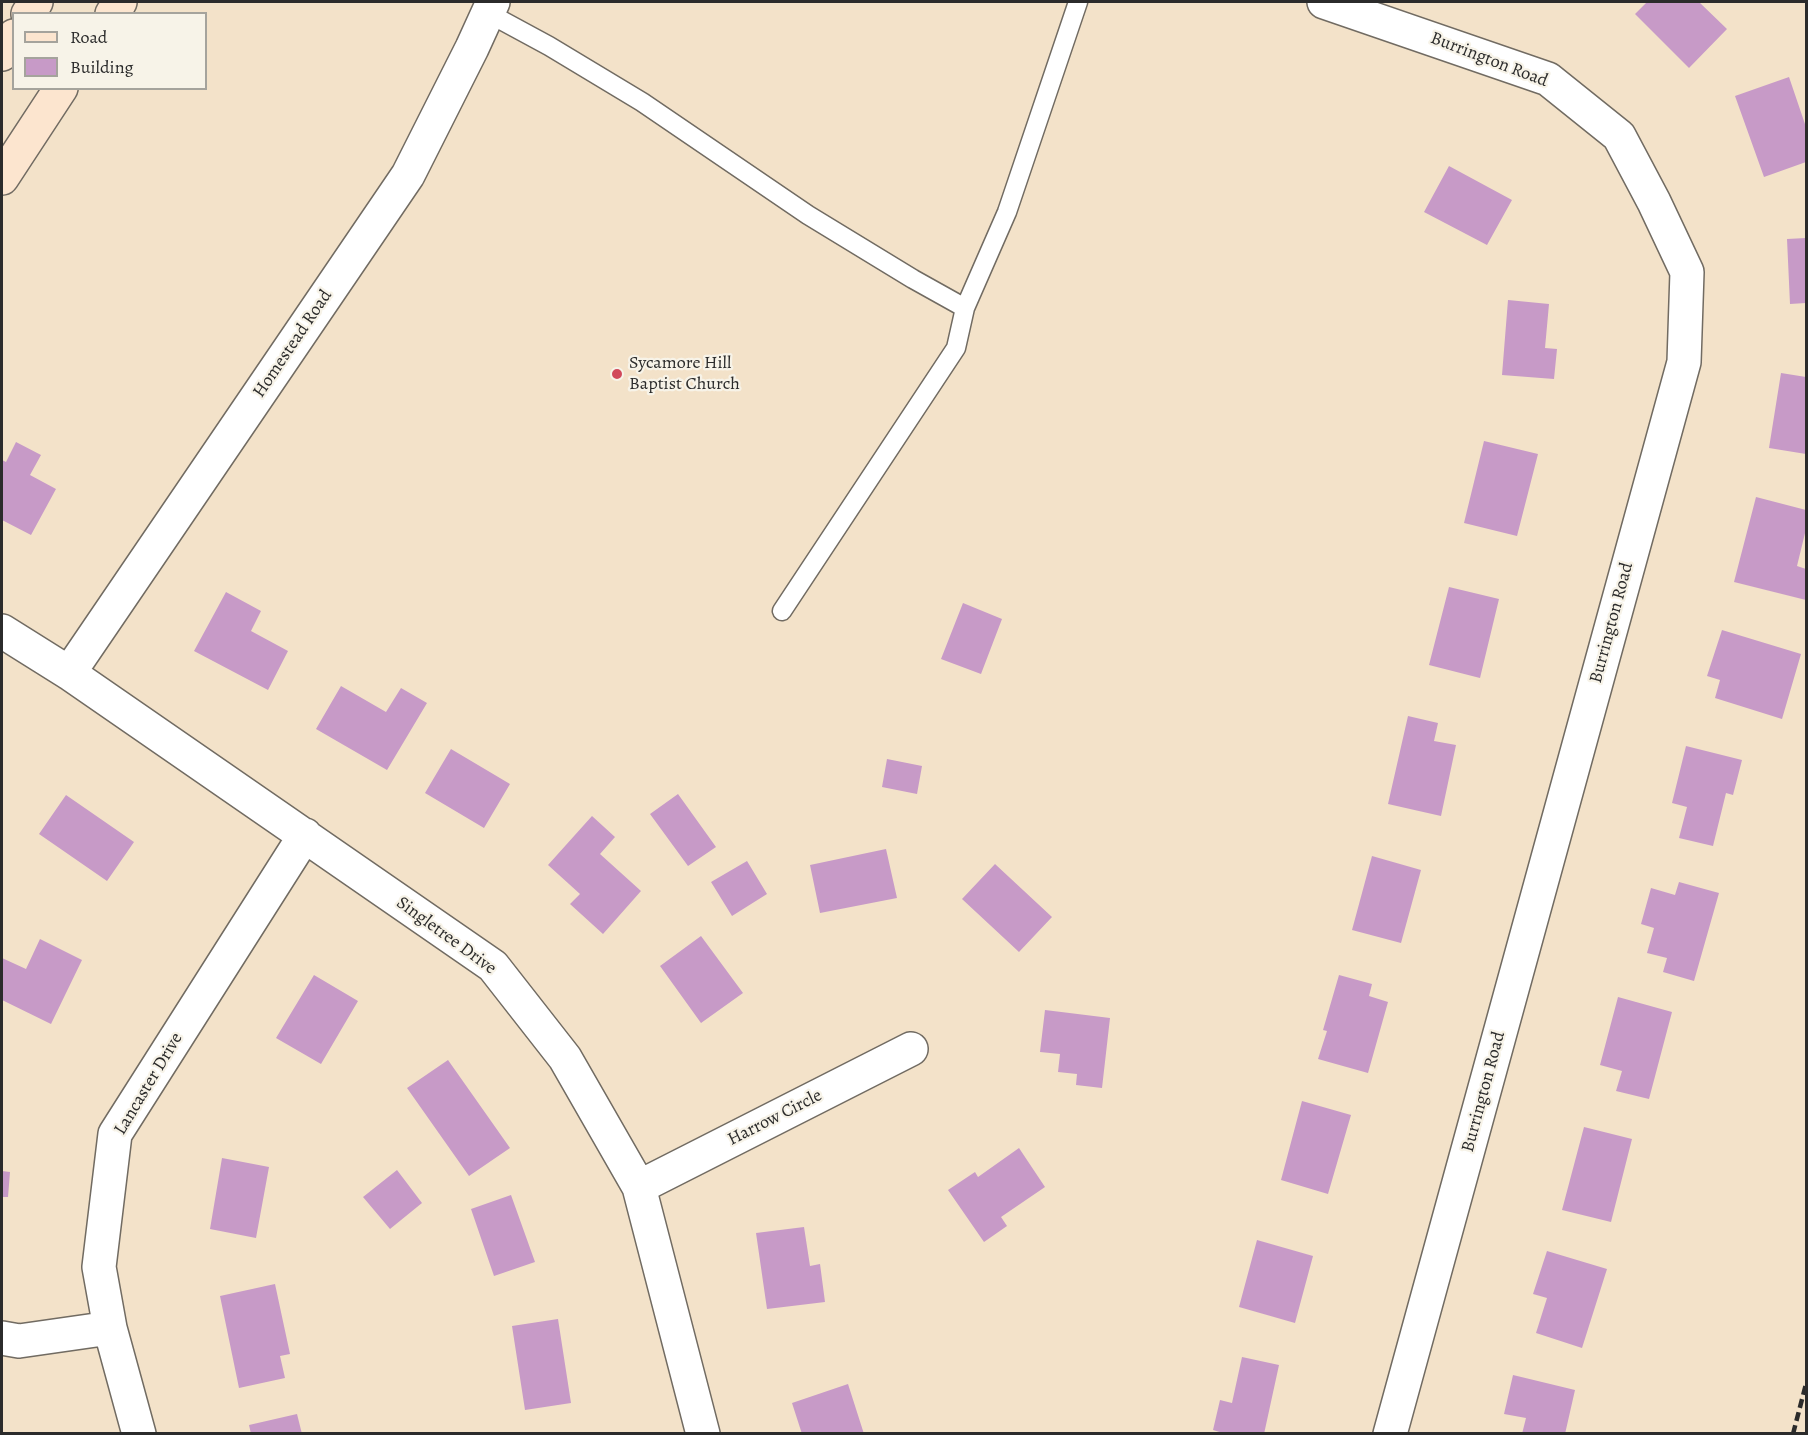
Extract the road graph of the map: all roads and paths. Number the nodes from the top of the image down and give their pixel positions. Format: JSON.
{"nodes":[{"id":1,"x":1078,"y":2,"type":"edge"},
{"id":2,"x":1324,"y":2,"type":"edge"},
{"id":3,"x":491,"y":7,"type":"edge"},
{"id":4,"x":12,"y":39,"type":"edge"},
{"id":5,"x":2,"y":54,"type":"edge"},
{"id":6,"x":61,"y":90,"type":"edge"},
{"id":7,"x":2,"y":178,"type":"edge"},
{"id":8,"x":965,"y":308,"type":"junction"},
{"id":9,"x":782,"y":611,"type":"dead end"},
{"id":10,"x":2,"y":631,"type":"edge"},
{"id":11,"x":69,"y":673,"type":"junction"},
{"id":12,"x":305,"y":836,"type":"junction"},
{"id":13,"x":911,"y":1049,"type":"dead end"},
{"id":14,"x":639,"y":1187,"type":"junction"},
{"id":15,"x":110,"y":1328,"type":"junction"},
{"id":16,"x":2,"y":1338,"type":"edge"},
{"id":17,"x":139,"y":1434,"type":"edge"},
{"id":18,"x":704,"y":1434,"type":"edge"},
{"id":19,"x":1390,"y":1434,"type":"edge"}],
"edges":[{"from":1,"to":8,"type":"lane"},
{"from":2,"to":19,"type":"street","name":"Burrington Road"},
{"from":3,"to":8,"type":"lane"},
{"from":3,"to":11,"type":"street","name":"Homestead Road"},
{"from":4,"to":5,"type":"main road"},
{"from":6,"to":7,"type":"main road"},
{"from":8,"to":9,"type":"lane"},
{"from":10,"to":11,"type":"street","name":"Singletree Drive"},
{"from":11,"to":12,"type":"street","name":"Singletree Drive"},
{"from":12,"to":14,"type":"street","name":"Singletree Drive"},
{"from":12,"to":15,"type":"street","name":"Lancaster Drive"},
{"from":13,"to":14,"type":"street","name":"Harrow Circle"},
{"from":14,"to":18,"type":"street","name":"Singletree Drive"},
{"from":15,"to":16,"type":"street"},
{"from":15,"to":17,"type":"street","name":"Lancaster Drive"}]}
